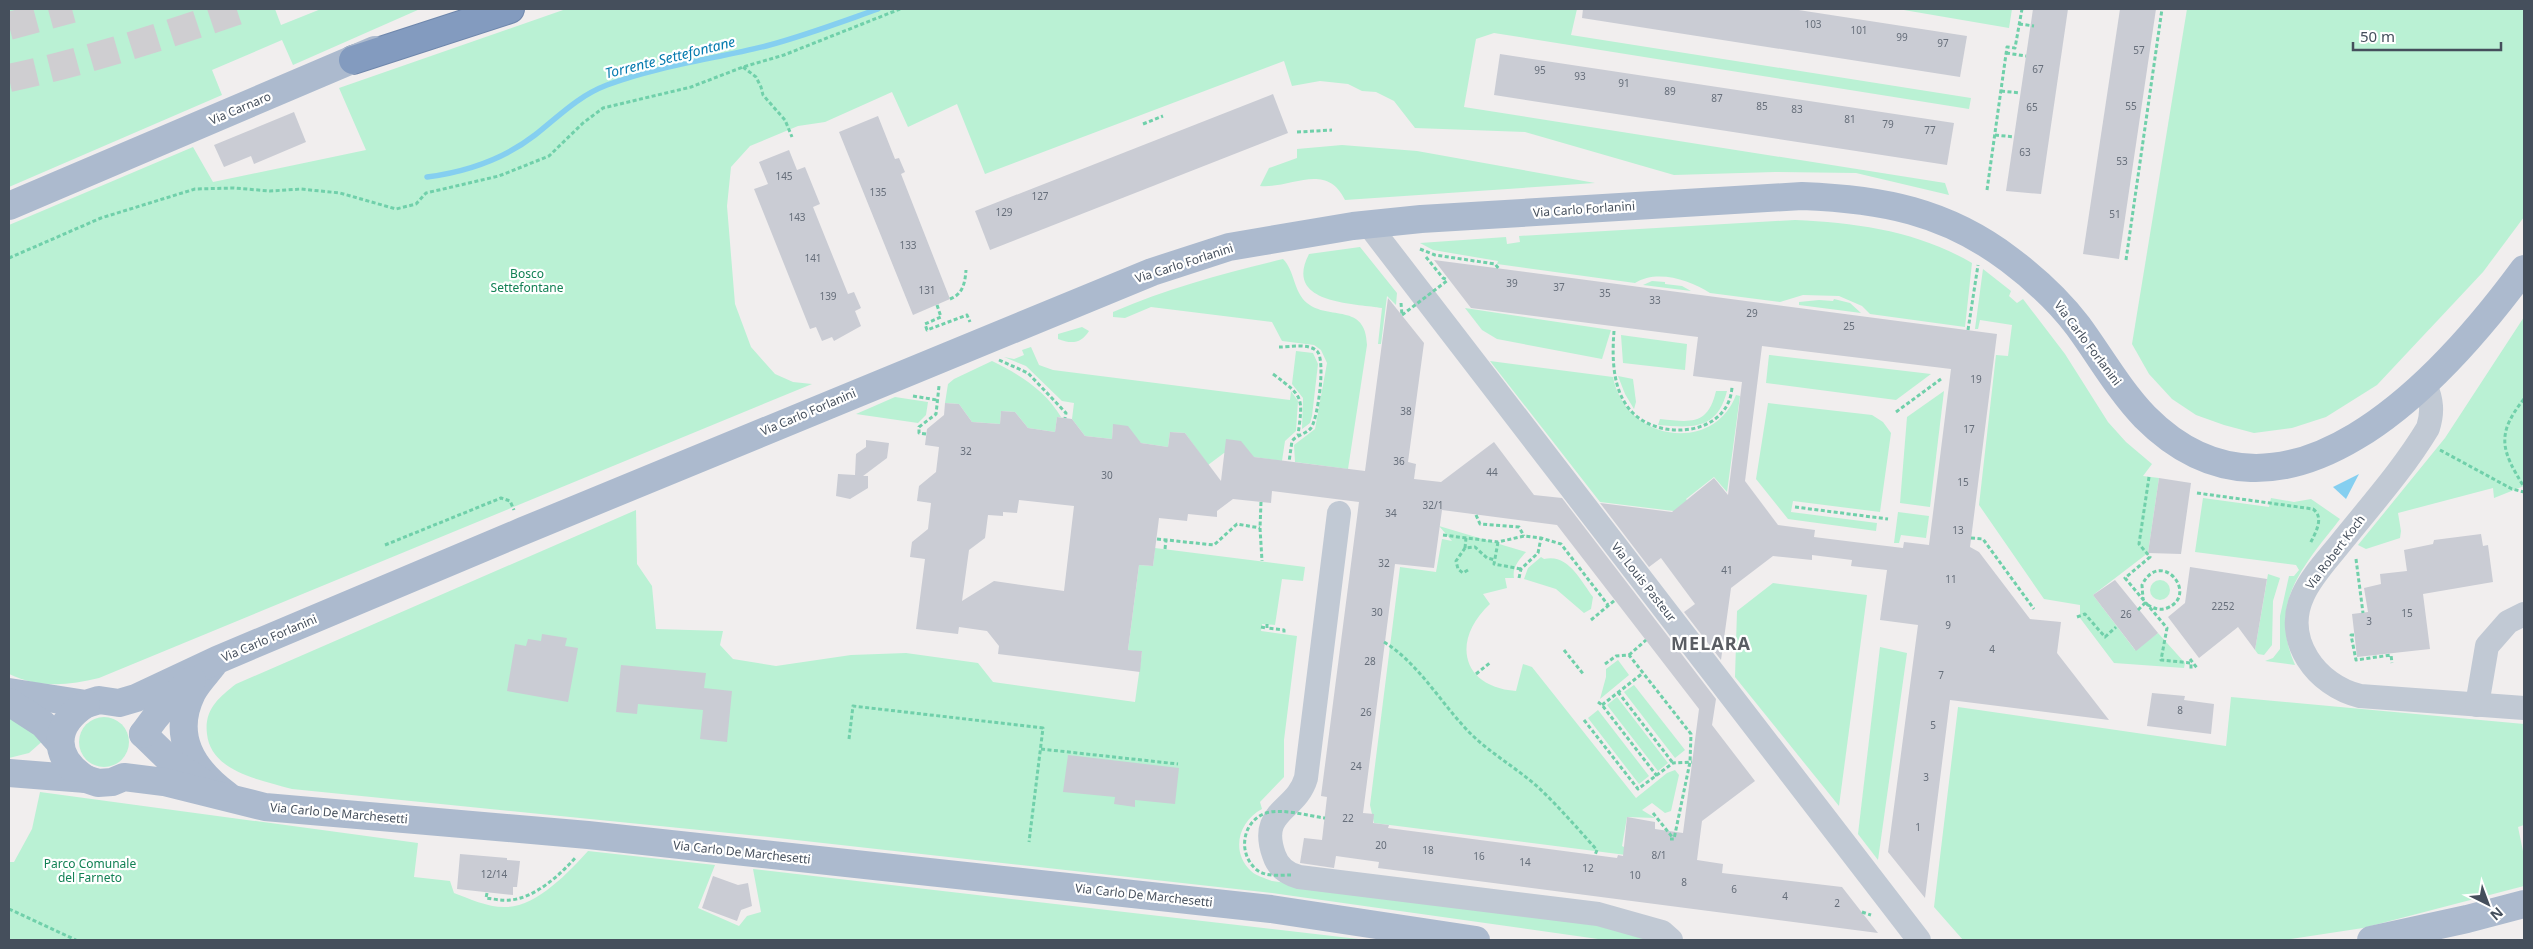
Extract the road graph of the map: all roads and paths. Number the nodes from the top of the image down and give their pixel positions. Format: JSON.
{"nodes":[{"id":1,"x":454,"y":9,"type":"edge"},
{"id":2,"x":471,"y":9,"type":"edge"},
{"id":3,"x":510,"y":9,"type":"edge"},
{"id":4,"x":900,"y":9,"type":"edge"},
{"id":5,"x":2022,"y":9,"type":"edge"},
{"id":6,"x":2162,"y":9,"type":"edge"},
{"id":7,"x":2019,"y":24,"type":"junction"},
{"id":8,"x":2034,"y":26,"type":"dead end"},
{"id":9,"x":2006,"y":53,"type":"junction"},
{"id":10,"x":2026,"y":56,"type":"dead end"},
{"id":11,"x":353,"y":60,"type":"junction"},
{"id":12,"x":742,"y":67,"type":"junction"},
{"id":13,"x":2001,"y":91,"type":"junction"},
{"id":14,"x":2020,"y":93,"type":"dead end"},
{"id":15,"x":1163,"y":116,"type":"dead end"},
{"id":16,"x":1143,"y":124,"type":"dead end"},
{"id":17,"x":1332,"y":130,"type":"dead end"},
{"id":18,"x":1297,"y":132,"type":"dead end"},
{"id":19,"x":1995,"y":135,"type":"junction"},
{"id":20,"x":792,"y":136,"type":"dead end"},
{"id":21,"x":2014,"y":137,"type":"dead end"},
{"id":22,"x":1987,"y":190,"type":"dead end"},
{"id":23,"x":9,"y":206,"type":"edge"},
{"id":24,"x":1368,"y":224,"type":"junction"},
{"id":25,"x":1420,"y":249,"type":"dead end"},
{"id":26,"x":1426,"y":257,"type":"dead end"},
{"id":27,"x":9,"y":258,"type":"edge"},
{"id":28,"x":2126,"y":260,"type":"dead end"},
{"id":29,"x":1978,"y":262,"type":"dead end"},
{"id":30,"x":1499,"y":268,"type":"dead end"},
{"id":31,"x":2524,"y":269,"type":"edge"},
{"id":32,"x":966,"y":270,"type":"dead end"},
{"id":33,"x":950,"y":299,"type":"dead end"},
{"id":34,"x":937,"y":305,"type":"dead end"},
{"id":35,"x":1402,"y":315,"type":"dead end"},
{"id":36,"x":971,"y":325,"type":"dead end"},
{"id":37,"x":1968,"y":330,"type":"dead end"},
{"id":38,"x":1614,"y":331,"type":"dead end"},
{"id":39,"x":1279,"y":347,"type":"dead end"},
{"id":40,"x":994,"y":357,"type":"dead end"},
{"id":41,"x":1273,"y":374,"type":"dead end"},
{"id":42,"x":1941,"y":379,"type":"dead end"},
{"id":43,"x":939,"y":380,"type":"dead end"},
{"id":44,"x":2425,"y":384,"type":"junction"},
{"id":45,"x":1732,"y":387,"type":"dead end"},
{"id":46,"x":905,"y":395,"type":"dead end"},
{"id":47,"x":2524,"y":399,"type":"edge"},
{"id":48,"x":937,"y":400,"type":"junction"},
{"id":49,"x":1896,"y":412,"type":"dead end"},
{"id":50,"x":1065,"y":418,"type":"dead end"},
{"id":51,"x":926,"y":434,"type":"dead end"},
{"id":52,"x":1298,"y":436,"type":"junction"},
{"id":53,"x":2433,"y":446,"type":"dead end"},
{"id":54,"x":1289,"y":462,"type":"dead end"},
{"id":55,"x":2149,"y":477,"type":"dead end"},
{"id":56,"x":2524,"y":487,"type":"edge"},
{"id":57,"x":2524,"y":492,"type":"edge"},
{"id":58,"x":2197,"y":493,"type":"dead end"},
{"id":59,"x":1261,"y":502,"type":"dead end"},
{"id":60,"x":1795,"y":507,"type":"dead end"},
{"id":61,"x":1339,"y":513,"type":"dead end"},
{"id":62,"x":1476,"y":515,"type":"dead end"},
{"id":63,"x":1888,"y":519,"type":"dead end"},
{"id":64,"x":1260,"y":528,"type":"junction"},
{"id":65,"x":523,"y":531,"type":"junction"},
{"id":66,"x":1443,"y":535,"type":"dead end"},
{"id":67,"x":1524,"y":536,"type":"junction"},
{"id":68,"x":1466,"y":538,"type":"junction"},
{"id":69,"x":1541,"y":538,"type":"junction"},
{"id":70,"x":1971,"y":538,"type":"dead end"},
{"id":71,"x":1157,"y":539,"type":"dead end"},
{"id":72,"x":1166,"y":540,"type":"junction"},
{"id":73,"x":1498,"y":542,"type":"junction"},
{"id":74,"x":385,"y":545,"type":"dead end"},
{"id":75,"x":1465,"y":548,"type":"junction"},
{"id":76,"x":1165,"y":549,"type":"dead end"},
{"id":77,"x":2308,"y":550,"type":"dead end"},
{"id":78,"x":2355,"y":553,"type":"dead end"},
{"id":79,"x":1495,"y":560,"type":"junction"},
{"id":80,"x":1262,"y":561,"type":"dead end"},
{"id":81,"x":1521,"y":569,"type":"junction"},
{"id":82,"x":1468,"y":570,"type":"dead end"},
{"id":83,"x":1519,"y":578,"type":"dead end"},
{"id":84,"x":1615,"y":600,"type":"dead end"},
{"id":85,"x":2145,"y":603,"type":"junction"},
{"id":86,"x":1608,"y":605,"type":"junction"},
{"id":87,"x":2034,"y":609,"type":"dead end"},
{"id":88,"x":2138,"y":610,"type":"dead end"},
{"id":89,"x":2362,"y":613,"type":"dead end"},
{"id":90,"x":2524,"y":614,"type":"edge"},
{"id":91,"x":2077,"y":617,"type":"dead end"},
{"id":92,"x":1591,"y":620,"type":"dead end"},
{"id":93,"x":1261,"y":627,"type":"dead end"},
{"id":94,"x":2116,"y":627,"type":"dead end"},
{"id":95,"x":1284,"y":633,"type":"dead end"},
{"id":96,"x":2354,"y":634,"type":"dead end"},
{"id":97,"x":1646,"y":640,"type":"dead end"},
{"id":98,"x":1384,"y":642,"type":"dead end"},
{"id":99,"x":1564,"y":650,"type":"dead end"},
{"id":100,"x":1629,"y":655,"type":"junction"},
{"id":101,"x":217,"y":660,"type":"junction"},
{"id":102,"x":2191,"y":661,"type":"junction"},
{"id":103,"x":1491,"y":662,"type":"dead end"},
{"id":104,"x":2392,"y":663,"type":"dead end"},
{"id":105,"x":1606,"y":664,"type":"dead end"},
{"id":106,"x":2197,"y":668,"type":"dead end"},
{"id":107,"x":2191,"y":669,"type":"dead end"},
{"id":108,"x":1643,"y":673,"type":"junction"},
{"id":109,"x":1476,"y":674,"type":"dead end"},
{"id":110,"x":1584,"y":675,"type":"dead end"},
{"id":111,"x":9,"y":692,"type":"edge"},
{"id":112,"x":1618,"y":692,"type":"junction"},
{"id":113,"x":9,"y":702,"type":"edge"},
{"id":114,"x":1598,"y":702,"type":"dead end"},
{"id":115,"x":120,"y":703,"type":"junction"},
{"id":116,"x":86,"y":704,"type":"junction"},
{"id":117,"x":1602,"y":705,"type":"junction"},
{"id":118,"x":2477,"y":705,"type":"junction"},
{"id":119,"x":2524,"y":708,"type":"edge"},
{"id":120,"x":1584,"y":720,"type":"dead end"},
{"id":121,"x":143,"y":734,"type":"junction"},
{"id":122,"x":849,"y":739,"type":"dead end"},
{"id":123,"x":60,"y":742,"type":"junction"},
{"id":124,"x":1041,"y":749,"type":"junction"},
{"id":125,"x":1691,"y":762,"type":"junction"},
{"id":126,"x":1673,"y":763,"type":"junction"},
{"id":127,"x":1178,"y":764,"type":"dead end"},
{"id":128,"x":9,"y":769,"type":"edge"},
{"id":129,"x":9,"y":773,"type":"edge"},
{"id":130,"x":1656,"y":776,"type":"junction"},
{"id":131,"x":124,"y":777,"type":"junction"},
{"id":132,"x":86,"y":779,"type":"junction"},
{"id":133,"x":234,"y":800,"type":"junction"},
{"id":134,"x":1653,"y":813,"type":"dead end"},
{"id":135,"x":1324,"y":818,"type":"dead end"},
{"id":136,"x":1029,"y":842,"type":"dead end"},
{"id":137,"x":578,"y":854,"type":"dead end"},
{"id":138,"x":1595,"y":855,"type":"dead end"},
{"id":139,"x":1291,"y":875,"type":"junction"},
{"id":140,"x":487,"y":893,"type":"dead end"},
{"id":141,"x":2524,"y":904,"type":"edge"},
{"id":142,"x":9,"y":909,"type":"edge"},
{"id":143,"x":76,"y":940,"type":"edge"},
{"id":144,"x":1476,"y":940,"type":"edge"},
{"id":145,"x":1671,"y":940,"type":"edge"},
{"id":146,"x":1919,"y":940,"type":"edge"},
{"id":147,"x":2371,"y":940,"type":"edge"}],
"edges":[{"from":1,"to":11,"type":"highway"},
{"from":2,"to":11,"type":"main road","name":"Via Carnaro"},
{"from":3,"to":11,"type":"highway"},
{"from":4,"to":12,"type":"path"},
{"from":5,"to":7,"type":"path"},
{"from":6,"to":28,"type":"path"},
{"from":7,"to":8,"type":"path"},
{"from":7,"to":9,"type":"path"},
{"from":9,"to":10,"type":"path"},
{"from":9,"to":13,"type":"path"},
{"from":11,"to":23,"type":"main road","name":"Via Carnaro"},
{"from":12,"to":20,"type":"path"},
{"from":12,"to":27,"type":"path"},
{"from":13,"to":14,"type":"path"},
{"from":13,"to":19,"type":"path"},
{"from":15,"to":16,"type":"path"},
{"from":17,"to":18,"type":"path"},
{"from":19,"to":21,"type":"path"},
{"from":19,"to":22,"type":"path"},
{"from":24,"to":44,"type":"main road","name":"Via Carlo Forlanini"},
{"from":24,"to":65,"type":"main road","name":"Via Carlo Forlanini"},
{"from":24,"to":146,"type":"street","name":"Via Louis Pasteur"},
{"from":25,"to":30,"type":"path"},
{"from":26,"to":35,"type":"path","bridge":true},
{"from":29,"to":37,"type":"path"},
{"from":31,"to":44,"type":"main road","name":"Via Carlo Forlanini"},
{"from":32,"to":33,"type":"path"},
{"from":34,"to":36,"type":"path"},
{"from":38,"to":45,"type":"path"},
{"from":39,"to":52,"type":"path"},
{"from":40,"to":50,"type":"path"},
{"from":41,"to":52,"type":"path"},
{"from":42,"to":49,"type":"path"},
{"from":43,"to":48,"type":"path"},
{"from":44,"to":118,"type":"street","name":"Via Robert Koch"},
{"from":46,"to":48,"type":"path"},
{"from":47,"to":56,"type":"path"},
{"from":48,"to":51,"type":"path"},
{"from":52,"to":54,"type":"path"},
{"from":53,"to":57,"type":"path"},
{"from":55,"to":85,"type":"path"},
{"from":58,"to":77,"type":"path"},
{"from":59,"to":64,"type":"path"},
{"from":60,"to":63,"type":"path"},
{"from":61,"to":139,"type":"street"},
{"from":62,"to":67,"type":"path"},
{"from":64,"to":72,"type":"path"},
{"from":64,"to":80,"type":"path"},
{"from":65,"to":74,"type":"path"},
{"from":65,"to":101,"type":"main road","name":"Via Carlo Forlanini"},
{"from":66,"to":68,"type":"path"},
{"from":67,"to":69,"type":"path"},
{"from":67,"to":73,"type":"path"},
{"from":68,"to":73,"type":"path"},
{"from":68,"to":75,"type":"path"},
{"from":69,"to":81,"type":"path"},
{"from":69,"to":86,"type":"path"},
{"from":70,"to":87,"type":"path"},
{"from":71,"to":72,"type":"path"},
{"from":72,"to":76,"type":"path"},
{"from":73,"to":79,"type":"path"},
{"from":75,"to":79,"type":"path"},
{"from":75,"to":82,"type":"path"},
{"from":78,"to":89,"type":"path"},
{"from":79,"to":81,"type":"path"},
{"from":81,"to":83,"type":"path"},
{"from":84,"to":86,"type":"path"},
{"from":85,"to":85,"type":"path"},
{"from":85,"to":88,"type":"path"},
{"from":85,"to":102,"type":"path"},
{"from":86,"to":92,"type":"path"},
{"from":90,"to":118,"type":"street"},
{"from":91,"to":94,"type":"path"},
{"from":93,"to":95,"type":"path"},
{"from":96,"to":104,"type":"path"},
{"from":97,"to":100,"type":"path"},
{"from":98,"to":138,"type":"path"},
{"from":99,"to":110,"type":"path"},
{"from":100,"to":105,"type":"path"},
{"from":100,"to":108,"type":"path"},
{"from":101,"to":115,"type":"main road","name":"Via Carlo Forlanini"},
{"from":101,"to":121,"type":"main road"},
{"from":101,"to":133,"type":"main road"},
{"from":102,"to":106,"type":"path"},
{"from":102,"to":107,"type":"path"},
{"from":103,"to":109,"type":"path"},
{"from":108,"to":112,"type":"path"},
{"from":108,"to":125,"type":"path"},
{"from":111,"to":116,"type":"main road","name":"Via Carlo Forlanini"},
{"from":112,"to":117,"type":"path"},
{"from":112,"to":126,"type":"path"},
{"from":113,"to":123,"type":"main road"},
{"from":114,"to":117,"type":"path"},
{"from":115,"to":116,"type":"main road","name":"Via Carlo Forlanini"},
{"from":115,"to":121,"type":"main road"},
{"from":116,"to":123,"type":"main road"},
{"from":117,"to":130,"type":"path"},
{"from":118,"to":119,"type":"street","name":"Via Robert Koch"},
{"from":120,"to":130,"type":"path"},
{"from":121,"to":131,"type":"main road"},
{"from":121,"to":133,"type":"main road"},
{"from":122,"to":124,"type":"path"},
{"from":123,"to":128,"type":"main road"},
{"from":123,"to":132,"type":"main road"},
{"from":124,"to":127,"type":"path"},
{"from":124,"to":136,"type":"path"},
{"from":125,"to":126,"type":"path"},
{"from":125,"to":134,"type":"path"},
{"from":126,"to":130,"type":"path"},
{"from":129,"to":132,"type":"main road","name":"Via Carlo De Marchesetti"},
{"from":131,"to":132,"type":"main road","name":"Via Carlo De Marchesetti"},
{"from":131,"to":133,"type":"main road","name":"Via Carlo De Marchesetti"},
{"from":133,"to":144,"type":"main road","name":"Via Carlo De Marchesetti"},
{"from":135,"to":139,"type":"path","bridge":true},
{"from":137,"to":140,"type":"path"},
{"from":139,"to":145,"type":"street"},
{"from":141,"to":147,"type":"main road"},
{"from":142,"to":143,"type":"path"}]}
